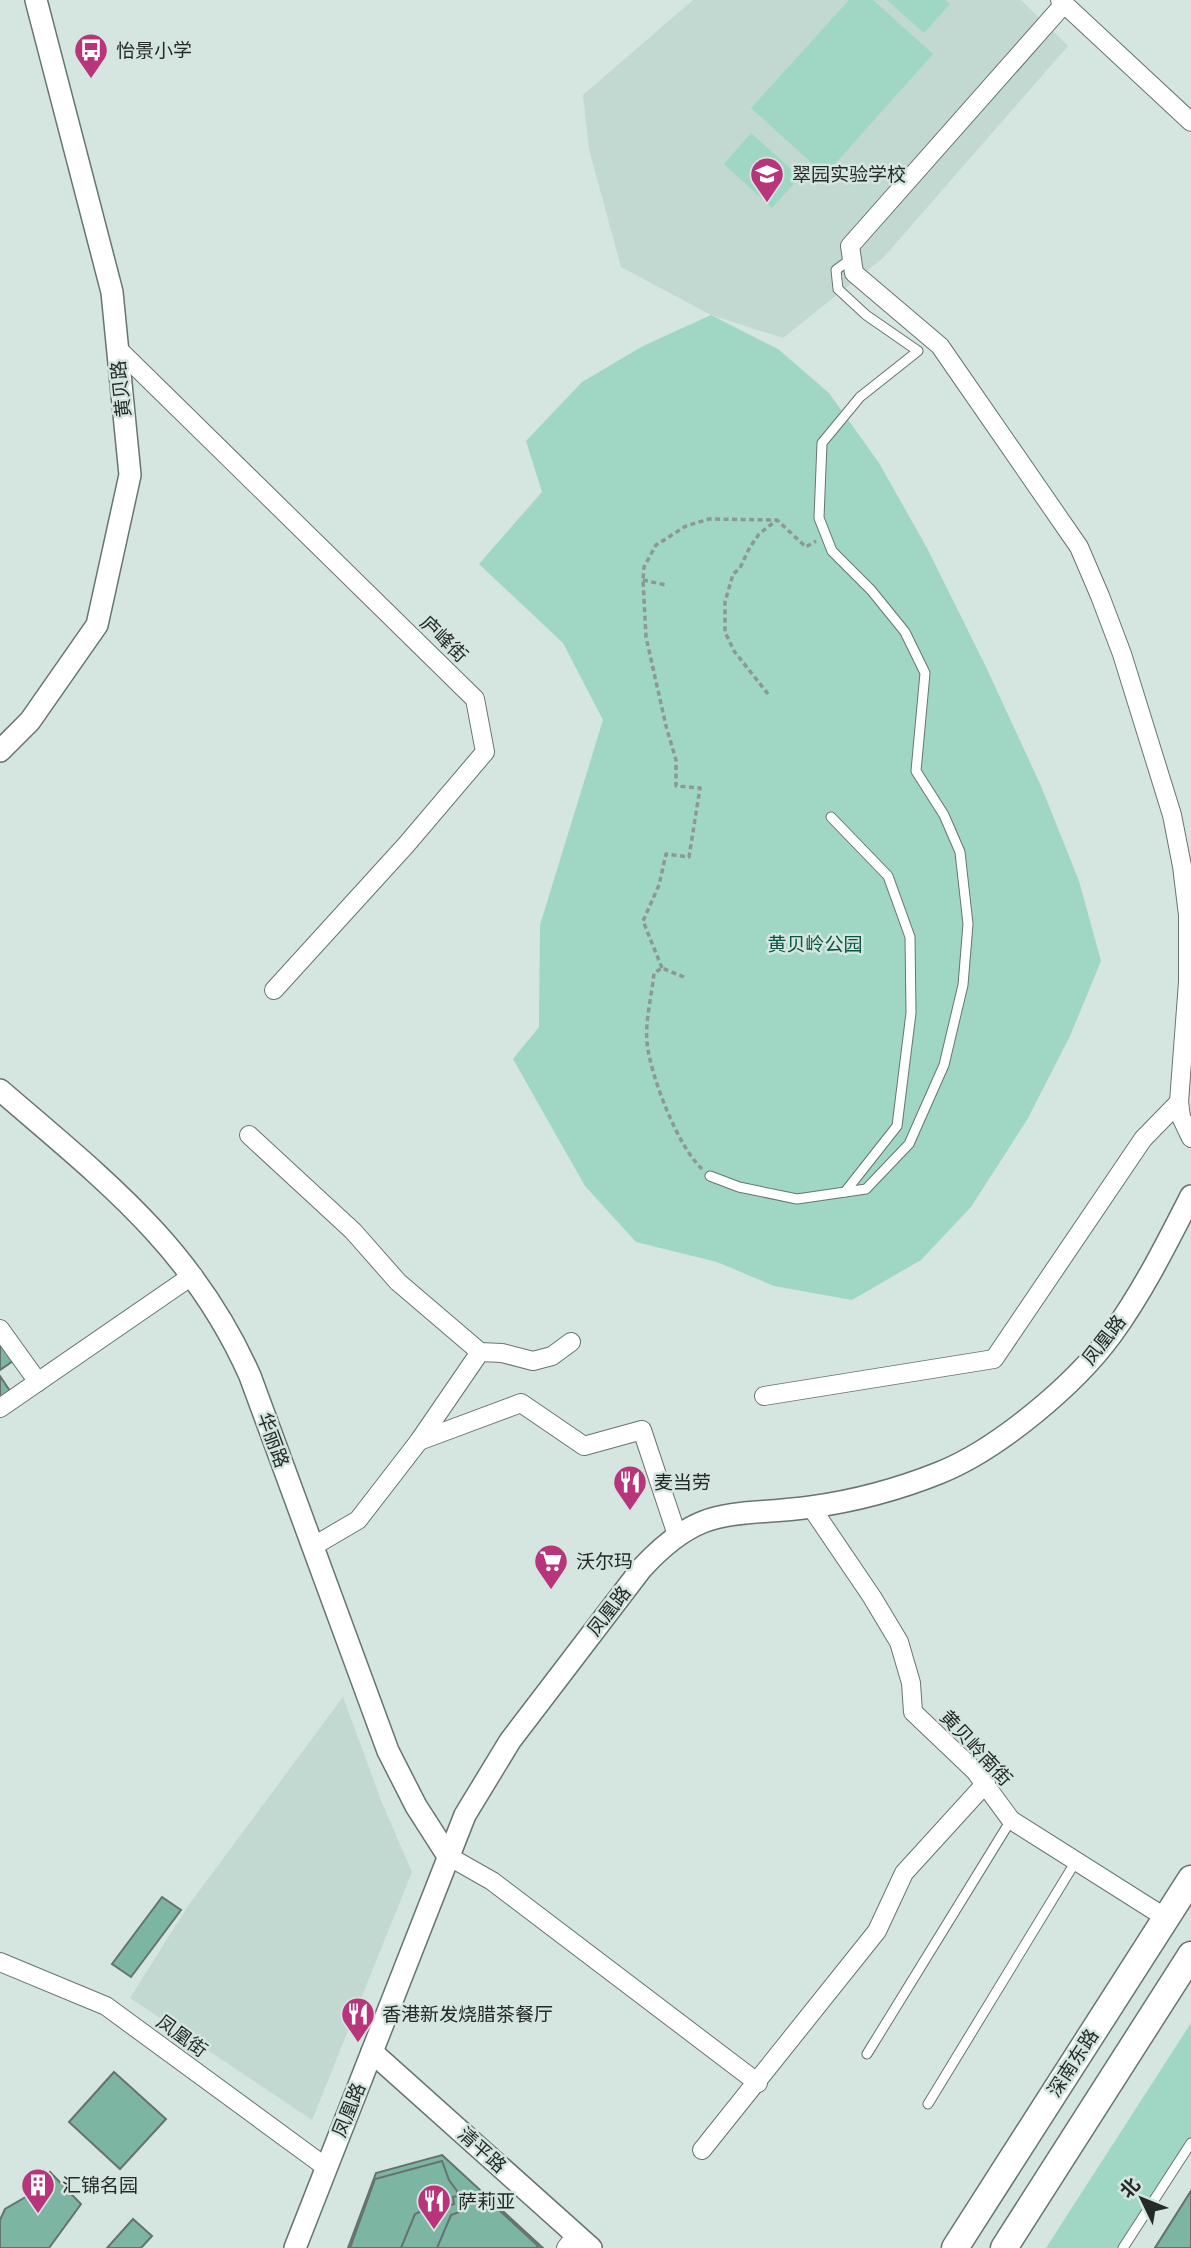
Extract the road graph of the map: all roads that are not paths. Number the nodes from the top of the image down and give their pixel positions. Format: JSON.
{"nodes":[{"id":1,"x":36,"y":0,"type":"edge"},
{"id":2,"x":1062,"y":2,"type":"edge"},
{"id":3,"x":1191,"y":122,"type":"edge"},
{"id":4,"x":852,"y":257,"type":"junction"},
{"id":5,"x":117,"y":348,"type":"junction"},
{"id":6,"x":0,"y":751,"type":"edge"},
{"id":7,"x":831,"y":817,"type":"dead end"},
{"id":8,"x":274,"y":990,"type":"dead end"},
{"id":9,"x":0,"y":1090,"type":"edge"},
{"id":10,"x":1179,"y":1102,"type":"junction"},
{"id":11,"x":249,"y":1135,"type":"dead end"},
{"id":12,"x":1191,"y":1138,"type":"edge"},
{"id":13,"x":710,"y":1176,"type":"road end"},
{"id":14,"x":845,"y":1192,"type":"junction"},
{"id":15,"x":1191,"y":1196,"type":"edge"},
{"id":16,"x":193,"y":1275,"type":"junction"},
{"id":17,"x":0,"y":1329,"type":"edge"},
{"id":18,"x":571,"y":1342,"type":"dead end"},
{"id":19,"x":480,"y":1352,"type":"junction"},
{"id":20,"x":38,"y":1382,"type":"junction"},
{"id":21,"x":764,"y":1396,"type":"dead end"},
{"id":22,"x":0,"y":1408,"type":"edge"},
{"id":23,"x":419,"y":1441,"type":"junction"},
{"id":24,"x":811,"y":1507,"type":"junction"},
{"id":25,"x":677,"y":1535,"type":"junction"},
{"id":26,"x":312,"y":1547,"type":"junction"},
{"id":27,"x":986,"y":1783,"type":"junction"},
{"id":28,"x":1011,"y":1820,"type":"junction"},
{"id":29,"x":448,"y":1856,"type":"junction"},
{"id":30,"x":1076,"y":1861,"type":"junction"},
{"id":31,"x":1191,"y":1879,"type":"edge"},
{"id":32,"x":1166,"y":1918,"type":"junction"},
{"id":33,"x":1191,"y":1955,"type":"edge"},
{"id":34,"x":0,"y":1962,"type":"edge"},
{"id":35,"x":372,"y":2052,"type":"junction"},
{"id":36,"x":867,"y":2054,"type":"dead end"},
{"id":37,"x":758,"y":2083,"type":"junction"},
{"id":38,"x":928,"y":2104,"type":"dead end"},
{"id":39,"x":1191,"y":2143,"type":"edge"},
{"id":40,"x":702,"y":2150,"type":"dead end"},
{"id":41,"x":327,"y":2168,"type":"junction"},
{"id":42,"x":578,"y":2244,"type":"edge"},
{"id":43,"x":295,"y":2248,"type":"edge"},
{"id":44,"x":955,"y":2248,"type":"edge"},
{"id":45,"x":1004,"y":2248,"type":"edge"},
{"id":46,"x":1123,"y":2248,"type":"edge"}],
"edges":[{"from":1,"to":5,"type":"street","name":"黄贝路"},
{"from":2,"to":3,"type":"street"},
{"from":2,"to":4,"type":"street"},
{"from":4,"to":10,"type":"street"},
{"from":4,"to":14,"type":"lane"},
{"from":5,"to":6,"type":"street","name":"黄贝路"},
{"from":5,"to":8,"type":"street","name":"庐峰街"},
{"from":7,"to":14,"type":"lane"},
{"from":9,"to":16,"type":"street","name":"华丽路"},
{"from":10,"to":12,"type":"street"},
{"from":10,"to":21,"type":"street"},
{"from":11,"to":19,"type":"street"},
{"from":13,"to":14,"type":"lane"},
{"from":15,"to":24,"type":"street","name":"凤凰路"},
{"from":16,"to":20,"type":"street"},
{"from":16,"to":26,"type":"street","name":"华丽路"},
{"from":17,"to":20,"type":"street"},
{"from":18,"to":19,"type":"street"},
{"from":19,"to":23,"type":"street"},
{"from":20,"to":22,"type":"street"},
{"from":23,"to":25,"type":"street"},
{"from":23,"to":26,"type":"street"},
{"from":24,"to":25,"type":"street","name":"凤凰路"},
{"from":24,"to":27,"type":"street","name":"黄贝岭南街"},
{"from":25,"to":29,"type":"street","name":"凤凰路"},
{"from":26,"to":29,"type":"street","name":"华丽路"},
{"from":27,"to":28,"type":"street","name":"黄贝岭南街"},
{"from":27,"to":37,"type":"street"},
{"from":28,"to":30,"type":"street","name":"黄贝岭南街"},
{"from":28,"to":36,"type":"lane"},
{"from":29,"to":35,"type":"street","name":"凤凰路"},
{"from":29,"to":37,"type":"street"},
{"from":30,"to":32,"type":"street","name":"黄贝岭南街"},
{"from":30,"to":38,"type":"lane"},
{"from":31,"to":32,"type":"main road","name":"深南东路"},
{"from":32,"to":44,"type":"main road","name":"深南东路"},
{"from":33,"to":45,"type":"main road"},
{"from":34,"to":41,"type":"street","name":"凤凰街"},
{"from":35,"to":41,"type":"street","name":"凤凰路"},
{"from":35,"to":42,"type":"street","name":"清平路"},
{"from":37,"to":40,"type":"street"},
{"from":39,"to":46,"type":"lane"},
{"from":41,"to":43,"type":"street","name":"凤凰路"}]}
